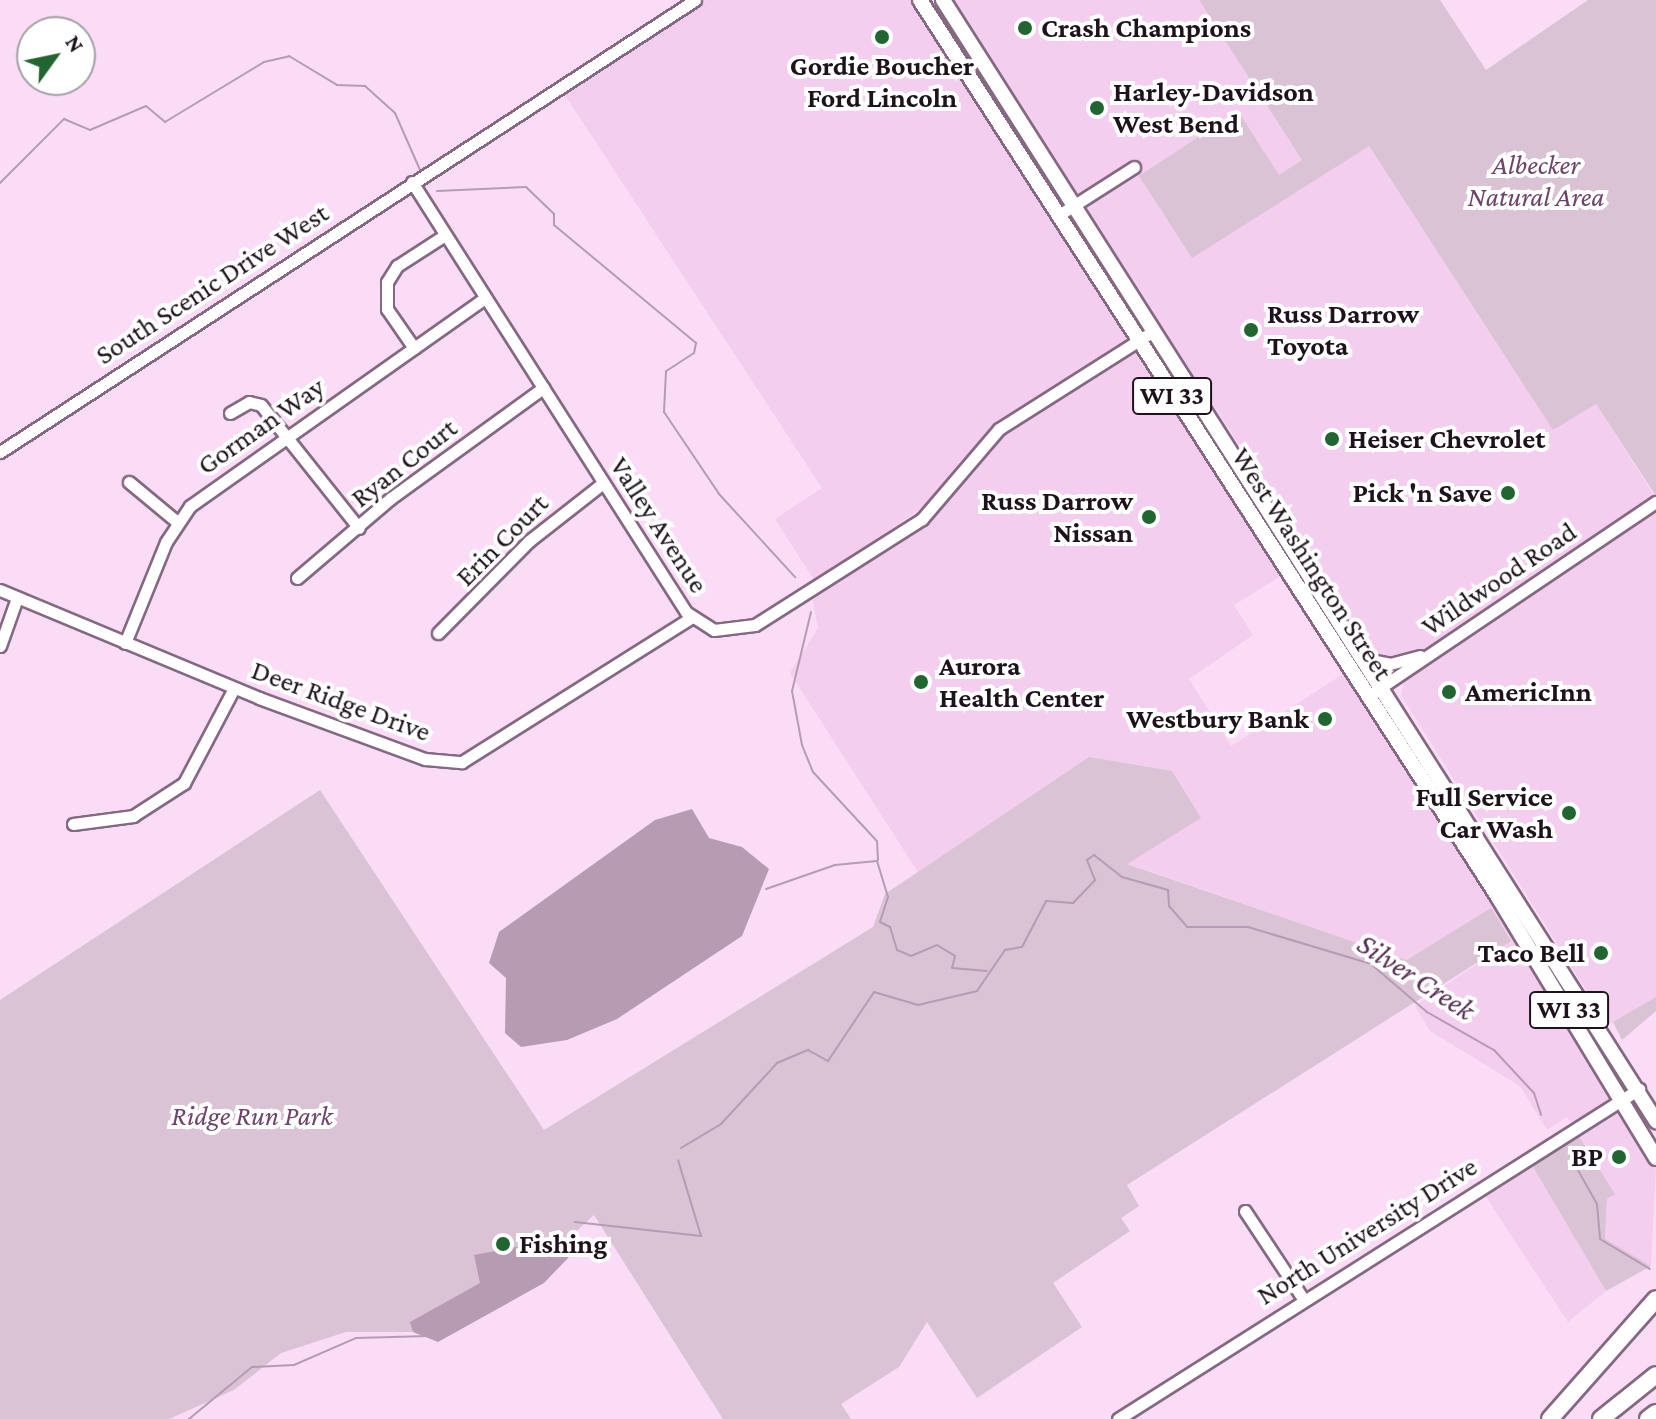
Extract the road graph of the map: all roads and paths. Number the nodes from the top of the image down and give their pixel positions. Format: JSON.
{"nodes":[{"id":1,"x":695,"y":0,"type":"edge"},
{"id":2,"x":920,"y":0,"type":"edge"},
{"id":3,"x":943,"y":0,"type":"edge"},
{"id":4,"x":1134,"y":167,"type":"dead end"},
{"id":5,"x":412,"y":182,"type":"junction"},
{"id":6,"x":1074,"y":205,"type":"junction"},
{"id":7,"x":1059,"y":215,"type":"junction"},
{"id":8,"x":445,"y":235,"type":"junction"},
{"id":9,"x":485,"y":298,"type":"junction"},
{"id":10,"x":1152,"y":332,"type":"junction"},
{"id":11,"x":1138,"y":343,"type":"junction"},
{"id":12,"x":414,"y":348,"type":"junction"},
{"id":13,"x":543,"y":388,"type":"junction"},
{"id":14,"x":230,"y":413,"type":"dead end"},
{"id":15,"x":288,"y":436,"type":"junction"},
{"id":16,"x":0,"y":452,"type":"edge"},
{"id":17,"x":129,"y":482,"type":"dead end"},
{"id":18,"x":603,"y":483,"type":"junction"},
{"id":19,"x":1656,"y":502,"type":"edge"},
{"id":20,"x":176,"y":521,"type":"junction"},
{"id":21,"x":359,"y":528,"type":"junction"},
{"id":22,"x":297,"y":578,"type":"dead end"},
{"id":23,"x":0,"y":590,"type":"edge"},
{"id":24,"x":17,"y":598,"type":"junction"},
{"id":25,"x":691,"y":618,"type":"junction"},
{"id":26,"x":438,"y":633,"type":"dead end"},
{"id":27,"x":125,"y":643,"type":"junction"},
{"id":28,"x":0,"y":646,"type":"edge"},
{"id":29,"x":1429,"y":654,"type":"junction"},
{"id":30,"x":1365,"y":659,"type":"junction"},
{"id":31,"x":1383,"y":686,"type":"junction"},
{"id":32,"x":234,"y":688,"type":"junction"},
{"id":33,"x":1368,"y":696,"type":"junction"},
{"id":34,"x":73,"y":824,"type":"dead end"},
{"id":35,"x":1639,"y":1089,"type":"junction"},
{"id":36,"x":1623,"y":1097,"type":"junction"},
{"id":37,"x":1656,"y":1121,"type":"edge"},
{"id":38,"x":1656,"y":1158,"type":"edge"},
{"id":39,"x":1245,"y":1211,"type":"dead end"},
{"id":40,"x":1656,"y":1299,"type":"edge"},
{"id":41,"x":1304,"y":1300,"type":"junction"},
{"id":42,"x":1656,"y":1375,"type":"edge"},
{"id":43,"x":1656,"y":1413,"type":"edge"},
{"id":44,"x":1121,"y":1418,"type":"edge"},
{"id":45,"x":1550,"y":1419,"type":"edge"},
{"id":46,"x":1601,"y":1419,"type":"edge"},
{"id":47,"x":1648,"y":1419,"type":"edge"}],
"edges":[{"from":1,"to":5,"type":"street","name":"South Scenic Drive West"},
{"from":2,"to":7,"type":"main road","name":"West Washington Street","number":"WI 33"},
{"from":3,"to":6,"type":"main road","name":"West Washington Street","number":"WI 33"},
{"from":4,"to":6,"type":"street"},
{"from":5,"to":8,"type":"street","name":"Valley Avenue"},
{"from":5,"to":16,"type":"street","name":"South Scenic Drive West"},
{"from":6,"to":7,"type":"street"},
{"from":6,"to":10,"type":"main road","name":"West Washington Street","number":"WI 33"},
{"from":7,"to":11,"type":"main road","name":"West Washington Street","number":"WI 33"},
{"from":8,"to":9,"type":"street","name":"Valley Avenue"},
{"from":8,"to":12,"type":"street"},
{"from":9,"to":12,"type":"street","name":"Gorman Way"},
{"from":9,"to":13,"type":"street","name":"Valley Avenue"},
{"from":10,"to":11,"type":"street","name":"Valley Avenue"},
{"from":10,"to":30,"type":"main road","name":"West Washington Street","number":"WI 33"},
{"from":11,"to":25,"type":"street","name":"Valley Avenue"},
{"from":11,"to":33,"type":"main road","name":"West Washington Street","number":"WI 33"},
{"from":12,"to":15,"type":"street","name":"Gorman Way"},
{"from":13,"to":18,"type":"street","name":"Valley Avenue"},
{"from":13,"to":21,"type":"street","name":"Ryan Court"},
{"from":14,"to":15,"type":"street"},
{"from":15,"to":20,"type":"street","name":"Gorman Way"},
{"from":15,"to":21,"type":"street"},
{"from":17,"to":20,"type":"street"},
{"from":18,"to":25,"type":"street","name":"Valley Avenue"},
{"from":18,"to":26,"type":"street","name":"Erin Court"},
{"from":19,"to":29,"type":"street","name":"Wildwood Road"},
{"from":20,"to":27,"type":"street"},
{"from":21,"to":22,"type":"street","name":"Ryan Court"},
{"from":23,"to":24,"type":"street","name":"Deer Ridge Drive"},
{"from":24,"to":27,"type":"street","name":"Deer Ridge Drive"},
{"from":24,"to":28,"type":"street"},
{"from":25,"to":32,"type":"street","name":"Deer Ridge Drive"},
{"from":27,"to":32,"type":"street","name":"Deer Ridge Drive"},
{"from":29,"to":30,"type":"street"},
{"from":29,"to":31,"type":"street","name":"Wildwood Road"},
{"from":30,"to":31,"type":"main road","name":"West Washington Street","number":"WI 33"},
{"from":31,"to":33,"type":"street","name":"Wildwood Road"},
{"from":31,"to":35,"type":"main road","name":"West Washington Street","number":"WI 33"},
{"from":32,"to":34,"type":"street"},
{"from":33,"to":36,"type":"main road","name":"West Washington Street","number":"WI 33"},
{"from":35,"to":36,"type":"street","name":"North University Drive"},
{"from":35,"to":37,"type":"main road","name":"West Washington Street","number":"WI 33"},
{"from":36,"to":38,"type":"main road","name":"West Washington Street","number":"WI 33"},
{"from":36,"to":41,"type":"street","name":"North University Drive"},
{"from":39,"to":41,"type":"street"},
{"from":40,"to":45,"type":"highway"},
{"from":41,"to":44,"type":"street","name":"North University Drive"},
{"from":42,"to":46,"type":"highway"},
{"from":43,"to":47,"type":"highway"}]}
